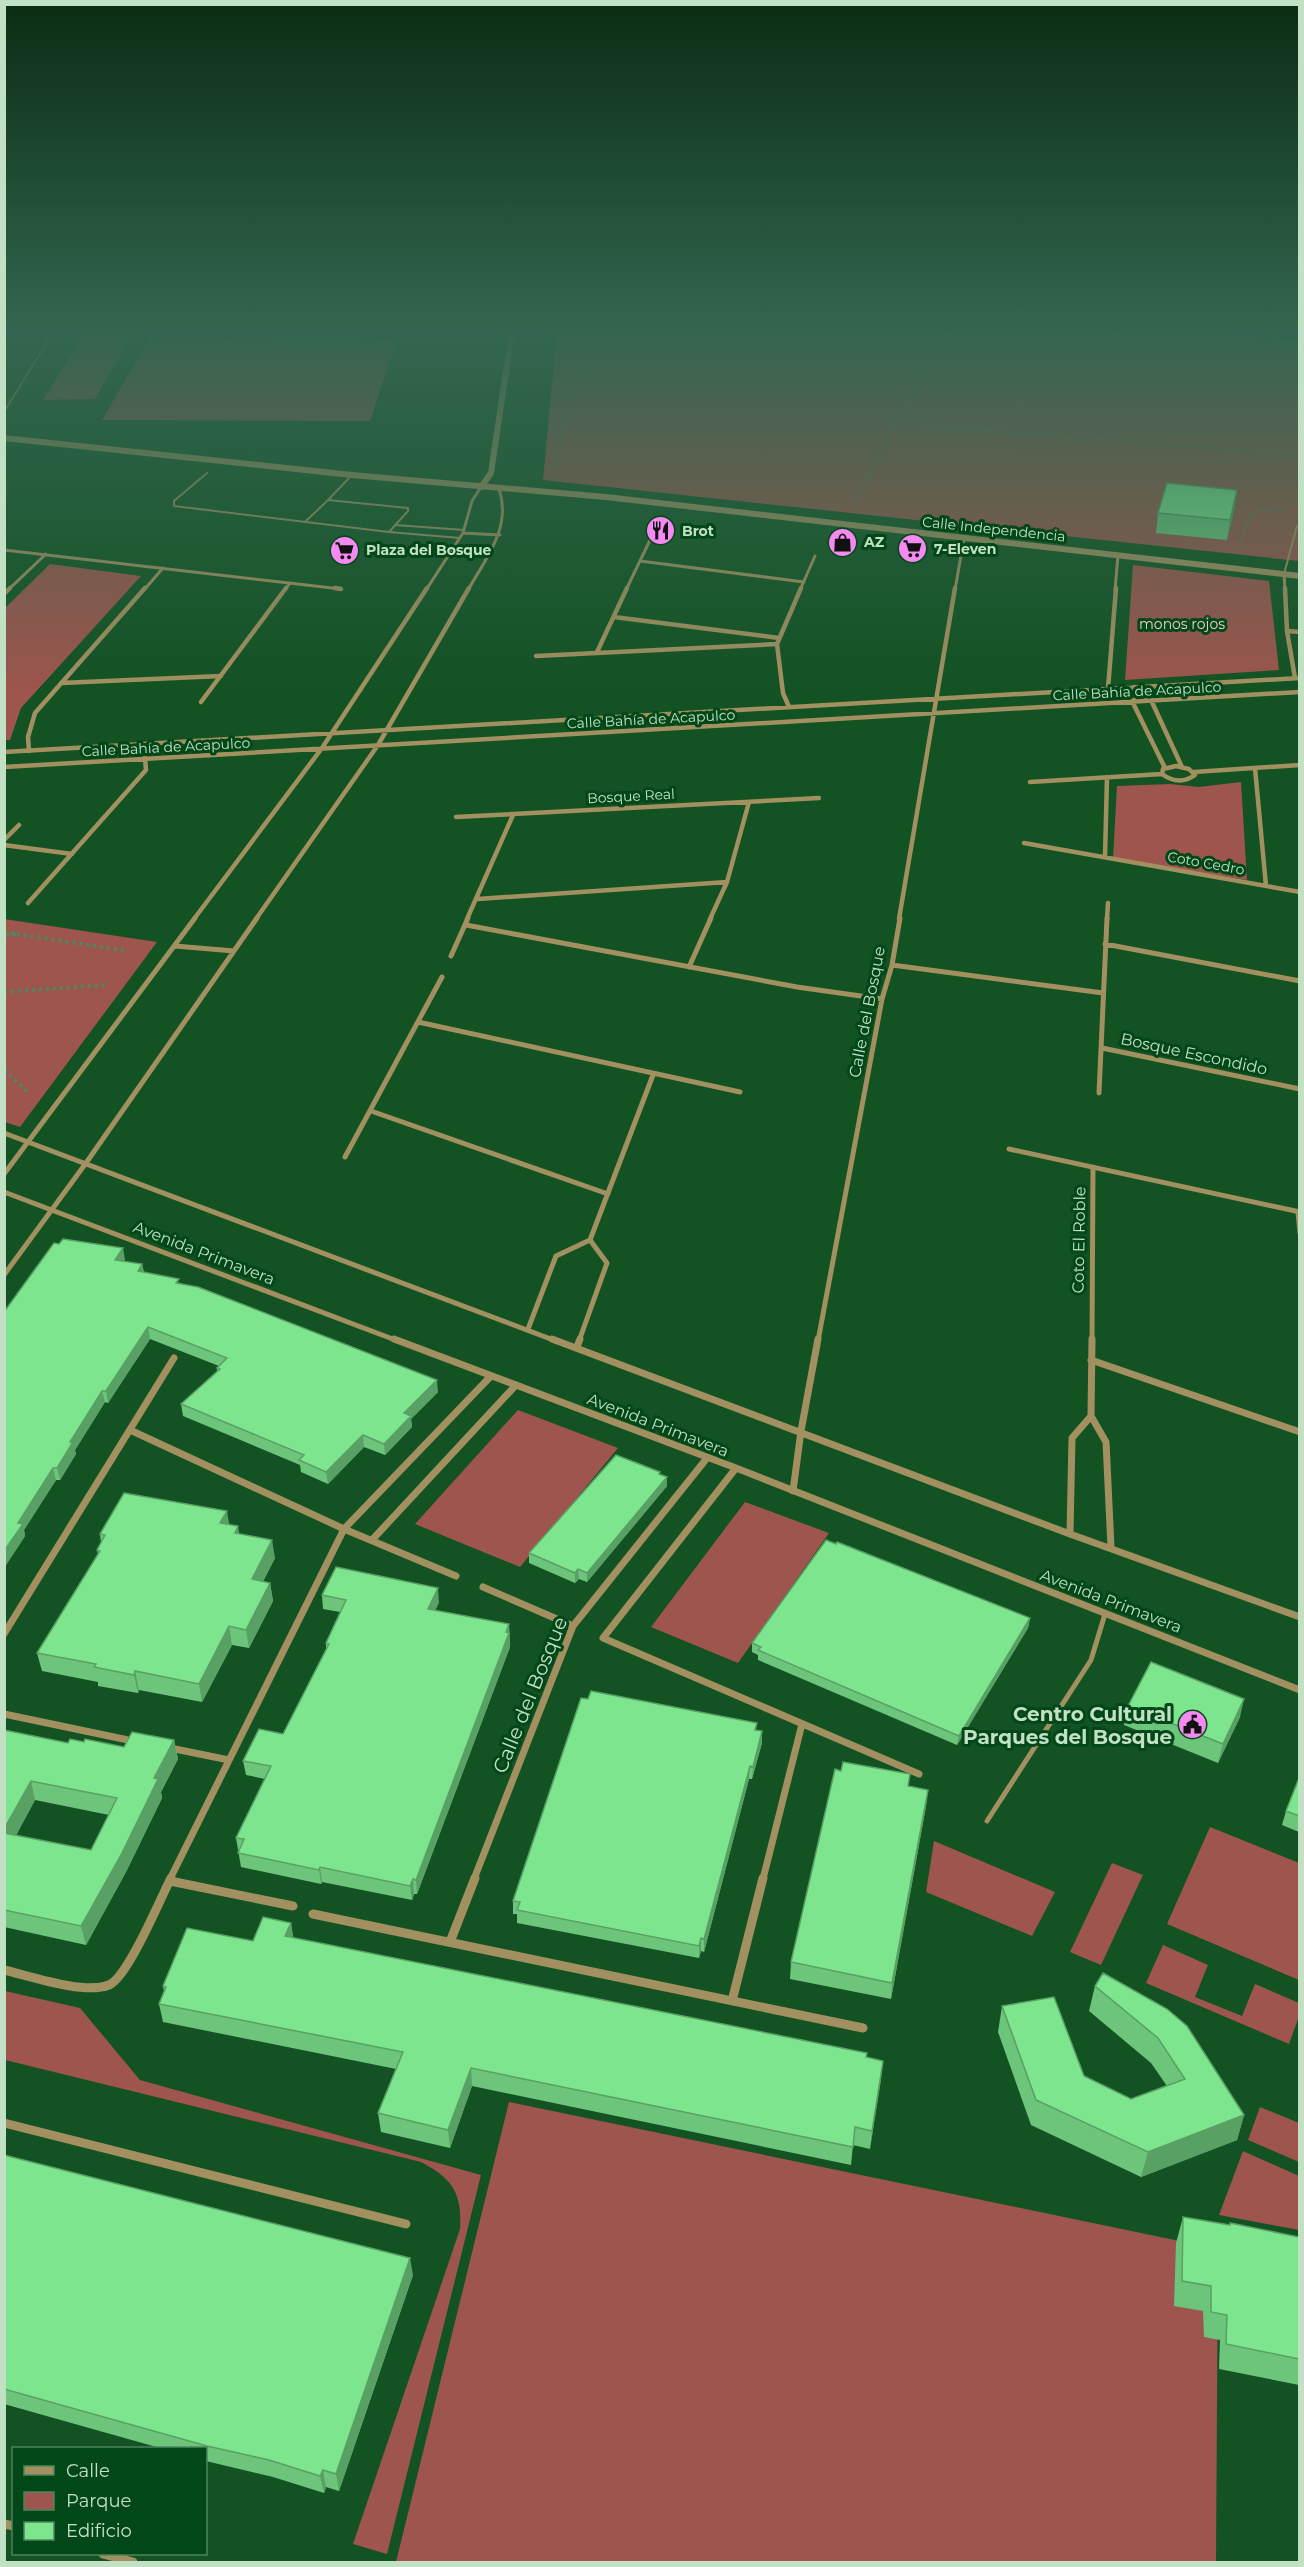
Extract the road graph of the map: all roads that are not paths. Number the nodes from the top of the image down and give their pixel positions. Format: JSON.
{"nodes":[{"id":1,"x":124,"y":451,"type":"edge"},
{"id":2,"x":494,"y":451,"type":"edge"},
{"id":3,"x":207,"y":473,"type":"dead end"},
{"id":4,"x":491,"y":473,"type":"junction"},
{"id":5,"x":351,"y":475,"type":"junction"},
{"id":6,"x":481,"y":487,"type":"junction"},
{"id":7,"x":499,"y":489,"type":"junction"},
{"id":8,"x":328,"y":500,"type":"junction"},
{"id":9,"x":306,"y":521,"type":"junction"},
{"id":10,"x":394,"y":525,"type":"junction"},
{"id":11,"x":1297,"y":526,"type":"dead end"},
{"id":12,"x":389,"y":532,"type":"junction"},
{"id":13,"x":462,"y":534,"type":"junction"},
{"id":14,"x":500,"y":535,"type":"junction"},
{"id":15,"x":651,"y":538,"type":"dead end"},
{"id":16,"x":964,"y":538,"type":"junction"},
{"id":17,"x":4,"y":550,"type":"edge"},
{"id":18,"x":46,"y":554,"type":"junction"},
{"id":19,"x":815,"y":555,"type":"dead end"},
{"id":20,"x":1118,"y":555,"type":"junction"},
{"id":21,"x":640,"y":561,"type":"junction"},
{"id":22,"x":163,"y":568,"type":"junction"},
{"id":23,"x":1284,"y":574,"type":"junction"},
{"id":24,"x":1299,"y":576,"type":"edge"},
{"id":25,"x":804,"y":582,"type":"junction"},
{"id":26,"x":290,"y":583,"type":"junction"},
{"id":27,"x":341,"y":589,"type":"dead end"},
{"id":28,"x":4,"y":594,"type":"edge"},
{"id":29,"x":614,"y":617,"type":"junction"},
{"id":30,"x":1287,"y":631,"type":"junction"},
{"id":31,"x":1299,"y":632,"type":"edge"},
{"id":32,"x":779,"y":638,"type":"junction"},
{"id":33,"x":777,"y":644,"type":"junction"},
{"id":34,"x":597,"y":652,"type":"junction"},
{"id":35,"x":536,"y":656,"type":"dead end"},
{"id":36,"x":220,"y":676,"type":"junction"},
{"id":37,"x":1297,"y":678,"type":"edge"},
{"id":38,"x":61,"y":683,"type":"junction"},
{"id":39,"x":1134,"y":687,"type":"junction"},
{"id":40,"x":1108,"y":689,"type":"junction"},
{"id":41,"x":1299,"y":692,"type":"edge"},
{"id":42,"x":1140,"y":697,"type":"junction"},
{"id":43,"x":935,"y":698,"type":"junction"},
{"id":44,"x":1151,"y":700,"type":"junction"},
{"id":45,"x":1132,"y":701,"type":"junction"},
{"id":46,"x":201,"y":702,"type":"dead end"},
{"id":47,"x":789,"y":707,"type":"junction"},
{"id":48,"x":932,"y":714,"type":"junction"},
{"id":49,"x":388,"y":730,"type":"junction"},
{"id":50,"x":332,"y":734,"type":"junction"},
{"id":51,"x":378,"y":745,"type":"junction"},
{"id":52,"x":322,"y":748,"type":"junction"},
{"id":53,"x":29,"y":751,"type":"junction"},
{"id":54,"x":4,"y":752,"type":"edge"},
{"id":55,"x":144,"y":758,"type":"junction"},
{"id":56,"x":1299,"y":765,"type":"edge"},
{"id":57,"x":1182,"y":766,"type":"junction"},
{"id":58,"x":4,"y":767,"type":"edge"},
{"id":59,"x":1165,"y":768,"type":"junction"},
{"id":60,"x":1255,"y":768,"type":"junction"},
{"id":61,"x":1194,"y":772,"type":"junction"},
{"id":62,"x":1162,"y":774,"type":"junction"},
{"id":63,"x":1107,"y":777,"type":"junction"},
{"id":64,"x":1030,"y":782,"type":"dead end"},
{"id":65,"x":819,"y":798,"type":"dead end"},
{"id":66,"x":749,"y":802,"type":"junction"},
{"id":67,"x":513,"y":815,"type":"junction"},
{"id":68,"x":456,"y":817,"type":"dead end"},
{"id":69,"x":19,"y":825,"type":"dead end"},
{"id":70,"x":4,"y":840,"type":"edge"},
{"id":71,"x":1024,"y":843,"type":"dead end"},
{"id":72,"x":4,"y":845,"type":"edge"},
{"id":73,"x":72,"y":854,"type":"junction"},
{"id":74,"x":1105,"y":857,"type":"junction"},
{"id":75,"x":727,"y":882,"type":"junction"},
{"id":76,"x":1266,"y":886,"type":"junction"},
{"id":77,"x":1299,"y":892,"type":"edge"},
{"id":78,"x":478,"y":899,"type":"junction"},
{"id":79,"x":28,"y":903,"type":"dead end"},
{"id":80,"x":1108,"y":903,"type":"dead end"},
{"id":81,"x":466,"y":926,"type":"junction"},
{"id":82,"x":1105,"y":944,"type":"junction"},
{"id":83,"x":175,"y":946,"type":"junction"},
{"id":84,"x":234,"y":951,"type":"junction"},
{"id":85,"x":451,"y":956,"type":"dead end"},
{"id":86,"x":892,"y":965,"type":"junction"},
{"id":87,"x":689,"y":967,"type":"junction"},
{"id":88,"x":442,"y":977,"type":"dead end"},
{"id":89,"x":1299,"y":981,"type":"edge"},
{"id":90,"x":1103,"y":993,"type":"junction"},
{"id":91,"x":882,"y":999,"type":"junction"},
{"id":92,"x":418,"y":1022,"type":"junction"},
{"id":93,"x":1102,"y":1048,"type":"junction"},
{"id":94,"x":654,"y":1075,"type":"junction"},
{"id":95,"x":1299,"y":1089,"type":"edge"},
{"id":96,"x":740,"y":1092,"type":"dead end"},
{"id":97,"x":1099,"y":1093,"type":"dead end"},
{"id":98,"x":371,"y":1111,"type":"junction"},
{"id":99,"x":4,"y":1133,"type":"edge"},
{"id":100,"x":29,"y":1142,"type":"junction"},
{"id":101,"x":1010,"y":1149,"type":"dead end"},
{"id":102,"x":345,"y":1157,"type":"dead end"},
{"id":103,"x":86,"y":1163,"type":"junction"},
{"id":104,"x":1093,"y":1167,"type":"junction"},
{"id":105,"x":4,"y":1174,"type":"edge"},
{"id":106,"x":4,"y":1192,"type":"edge"},
{"id":107,"x":608,"y":1194,"type":"junction"},
{"id":108,"x":52,"y":1210,"type":"junction"},
{"id":109,"x":1299,"y":1212,"type":"edge"},
{"id":110,"x":1299,"y":1233,"type":"edge"},
{"id":111,"x":590,"y":1240,"type":"junction"},
{"id":112,"x":4,"y":1275,"type":"edge"},
{"id":113,"x":528,"y":1329,"type":"junction"},
{"id":114,"x":577,"y":1347,"type":"junction"},
{"id":115,"x":174,"y":1358,"type":"dead end"},
{"id":116,"x":1091,"y":1360,"type":"junction"},
{"id":117,"x":491,"y":1376,"type":"junction"},
{"id":118,"x":516,"y":1385,"type":"junction"},
{"id":119,"x":1090,"y":1416,"type":"junction"},
{"id":120,"x":130,"y":1430,"type":"junction"},
{"id":121,"x":801,"y":1431,"type":"junction"},
{"id":122,"x":1299,"y":1432,"type":"edge"},
{"id":123,"x":707,"y":1458,"type":"junction"},
{"id":124,"x":736,"y":1468,"type":"junction"},
{"id":125,"x":793,"y":1491,"type":"junction"},
{"id":126,"x":344,"y":1529,"type":"junction"},
{"id":127,"x":1070,"y":1534,"type":"junction"},
{"id":128,"x":372,"y":1540,"type":"junction"},
{"id":129,"x":1111,"y":1547,"type":"junction"},
{"id":130,"x":456,"y":1576,"type":"dead end"},
{"id":131,"x":483,"y":1587,"type":"dead end"},
{"id":132,"x":1105,"y":1614,"type":"junction"},
{"id":133,"x":1299,"y":1617,"type":"edge"},
{"id":134,"x":573,"y":1626,"type":"junction"},
{"id":135,"x":4,"y":1634,"type":"edge"},
{"id":136,"x":1299,"y":1690,"type":"edge"},
{"id":137,"x":4,"y":1714,"type":"edge"},
{"id":138,"x":802,"y":1724,"type":"junction"},
{"id":139,"x":139,"y":1742,"type":"edge"},
{"id":140,"x":162,"y":1746,"type":"edge"},
{"id":141,"x":229,"y":1760,"type":"junction"},
{"id":142,"x":920,"y":1774,"type":"dead end"},
{"id":143,"x":987,"y":1821,"type":"dead end"},
{"id":144,"x":170,"y":1881,"type":"junction"},
{"id":145,"x":293,"y":1906,"type":"dead end"},
{"id":146,"x":312,"y":1914,"type":"dead end"},
{"id":147,"x":450,"y":1942,"type":"junction"},
{"id":148,"x":4,"y":1970,"type":"edge"},
{"id":149,"x":732,"y":2001,"type":"junction"},
{"id":150,"x":863,"y":2028,"type":"dead end"},
{"id":151,"x":4,"y":2123,"type":"edge"},
{"id":152,"x":406,"y":2224,"type":"dead end"},
{"id":153,"x":110,"y":2555,"type":"edge"},
{"id":154,"x":133,"y":2562,"type":"edge"}],
"edges":[{"from":1,"to":5,"type":"street","name":"Calle Independencia"},
{"from":2,"to":4,"type":"street"},
{"from":3,"to":9,"type":"lane"},
{"from":4,"to":6,"type":"street"},
{"from":4,"to":7,"type":"street"},
{"from":5,"to":6,"type":"street","name":"Calle Independencia"},
{"from":5,"to":8,"type":"lane"},
{"from":6,"to":7,"type":"street","name":"Calle Independencia"},
{"from":6,"to":13,"type":"street"},
{"from":7,"to":14,"type":"street"},
{"from":7,"to":16,"type":"street","name":"Calle Independencia"},
{"from":8,"to":9,"type":"lane"},
{"from":8,"to":10,"type":"lane"},
{"from":9,"to":12,"type":"lane"},
{"from":10,"to":12,"type":"lane"},
{"from":10,"to":13,"type":"lane"},
{"from":11,"to":23,"type":"lane"},
{"from":12,"to":13,"type":"lane"},
{"from":13,"to":14,"type":"street"},
{"from":13,"to":50,"type":"street"},
{"from":14,"to":49,"type":"street"},
{"from":15,"to":21,"type":"street"},
{"from":16,"to":20,"type":"street","name":"Calle Independencia"},
{"from":16,"to":43,"type":"street","name":"Calle del Bosque"},
{"from":17,"to":18,"type":"street"},
{"from":18,"to":22,"type":"street"},
{"from":18,"to":28,"type":"street"},
{"from":19,"to":25,"type":"street"},
{"from":20,"to":23,"type":"street","name":"Calle Independencia"},
{"from":20,"to":40,"type":"street"},
{"from":21,"to":25,"type":"street"},
{"from":21,"to":29,"type":"street"},
{"from":22,"to":26,"type":"street"},
{"from":22,"to":38,"type":"street"},
{"from":23,"to":24,"type":"street","name":"Calle Independencia"},
{"from":23,"to":30,"type":"street"},
{"from":25,"to":32,"type":"street"},
{"from":26,"to":27,"type":"street"},
{"from":26,"to":36,"type":"street"},
{"from":29,"to":32,"type":"street"},
{"from":29,"to":34,"type":"street"},
{"from":30,"to":31,"type":"street"},
{"from":30,"to":37,"type":"street"},
{"from":32,"to":33,"type":"street"},
{"from":33,"to":34,"type":"street"},
{"from":33,"to":47,"type":"street"},
{"from":34,"to":35,"type":"street"},
{"from":36,"to":38,"type":"street"},
{"from":36,"to":46,"type":"street"},
{"from":37,"to":39,"type":"street","name":"Calle Bahía de Acapulco"},
{"from":38,"to":53,"type":"street"},
{"from":39,"to":40,"type":"street","name":"Calle Bahía de Acapulco"},
{"from":39,"to":42,"type":"street"},
{"from":40,"to":43,"type":"street","name":"Calle Bahía de Acapulco"},
{"from":41,"to":44,"type":"street","name":"Calle Bahía de Acapulco"},
{"from":42,"to":44,"type":"street"},
{"from":42,"to":45,"type":"street"},
{"from":43,"to":47,"type":"street","name":"Calle Bahía de Acapulco"},
{"from":43,"to":48,"type":"street","name":"Calle del Bosque"},
{"from":44,"to":45,"type":"street","name":"Calle Bahía de Acapulco"},
{"from":44,"to":57,"type":"street"},
{"from":45,"to":48,"type":"street","name":"Calle Bahía de Acapulco"},
{"from":45,"to":59,"type":"street"},
{"from":47,"to":49,"type":"street","name":"Calle Bahía de Acapulco"},
{"from":48,"to":51,"type":"street","name":"Calle Bahía de Acapulco"},
{"from":48,"to":86,"type":"street","name":"Calle del Bosque"},
{"from":49,"to":50,"type":"street","name":"Calle Bahía de Acapulco"},
{"from":49,"to":51,"type":"street"},
{"from":50,"to":52,"type":"street"},
{"from":50,"to":53,"type":"street","name":"Calle Bahía de Acapulco"},
{"from":51,"to":52,"type":"street","name":"Calle Bahía de Acapulco"},
{"from":51,"to":84,"type":"street"},
{"from":52,"to":55,"type":"street","name":"Calle Bahía de Acapulco"},
{"from":52,"to":83,"type":"street"},
{"from":53,"to":54,"type":"street","name":"Calle Bahía de Acapulco"},
{"from":55,"to":58,"type":"street","name":"Calle Bahía de Acapulco"},
{"from":55,"to":73,"type":"street"},
{"from":56,"to":60,"type":"street"},
{"from":57,"to":59,"type":"street"},
{"from":57,"to":61,"type":"street"},
{"from":59,"to":62,"type":"street"},
{"from":60,"to":61,"type":"street"},
{"from":60,"to":76,"type":"street","name":"Coto Cedro"},
{"from":61,"to":62,"type":"street"},
{"from":62,"to":63,"type":"street"},
{"from":63,"to":64,"type":"street"},
{"from":63,"to":74,"type":"street"},
{"from":65,"to":66,"type":"street","name":"Bosque Real"},
{"from":66,"to":67,"type":"street","name":"Bosque Real"},
{"from":66,"to":75,"type":"street"},
{"from":67,"to":68,"type":"street","name":"Bosque Real"},
{"from":67,"to":78,"type":"street"},
{"from":69,"to":70,"type":"street"},
{"from":71,"to":74,"type":"street","name":"Coto Cedro"},
{"from":72,"to":73,"type":"street"},
{"from":73,"to":79,"type":"street"},
{"from":74,"to":76,"type":"street","name":"Coto Cedro"},
{"from":75,"to":78,"type":"street"},
{"from":75,"to":87,"type":"street"},
{"from":76,"to":77,"type":"street"},
{"from":78,"to":81,"type":"street"},
{"from":80,"to":82,"type":"street","name":"Bosque Escondido"},
{"from":81,"to":85,"type":"street"},
{"from":81,"to":87,"type":"street"},
{"from":82,"to":89,"type":"street"},
{"from":82,"to":90,"type":"street","name":"Bosque Escondido"},
{"from":83,"to":84,"type":"street"},
{"from":83,"to":100,"type":"street"},
{"from":84,"to":103,"type":"street"},
{"from":86,"to":90,"type":"street"},
{"from":86,"to":91,"type":"street","name":"Calle del Bosque"},
{"from":87,"to":91,"type":"street"},
{"from":88,"to":92,"type":"street"},
{"from":90,"to":93,"type":"street","name":"Bosque Escondido"},
{"from":91,"to":121,"type":"street","name":"Calle del Bosque"},
{"from":92,"to":94,"type":"street"},
{"from":92,"to":98,"type":"street"},
{"from":93,"to":95,"type":"street","name":"Bosque Escondido"},
{"from":93,"to":97,"type":"street"},
{"from":94,"to":96,"type":"street"},
{"from":94,"to":107,"type":"street"},
{"from":98,"to":102,"type":"street"},
{"from":98,"to":107,"type":"street"},
{"from":99,"to":100,"type":"street"},
{"from":100,"to":103,"type":"street"},
{"from":100,"to":105,"type":"street"},
{"from":101,"to":104,"type":"street"},
{"from":103,"to":108,"type":"street"},
{"from":103,"to":113,"type":"street"},
{"from":104,"to":109,"type":"street","name":"Coto El Roble"},
{"from":104,"to":116,"type":"street","name":"Coto El Roble"},
{"from":106,"to":108,"type":"street","name":"Avenida Primavera"},
{"from":107,"to":111,"type":"street"},
{"from":108,"to":112,"type":"street"},
{"from":108,"to":117,"type":"street","name":"Avenida Primavera"},
{"from":109,"to":110,"type":"street"},
{"from":111,"to":113,"type":"street"},
{"from":111,"to":114,"type":"street"},
{"from":113,"to":114,"type":"street"},
{"from":114,"to":121,"type":"street"},
{"from":115,"to":120,"type":"street"},
{"from":116,"to":119,"type":"street","name":"Coto El Roble"},
{"from":116,"to":122,"type":"street"},
{"from":117,"to":118,"type":"street","name":"Avenida Primavera"},
{"from":117,"to":126,"type":"street"},
{"from":118,"to":123,"type":"street","name":"Avenida Primavera"},
{"from":118,"to":128,"type":"street"},
{"from":119,"to":127,"type":"street"},
{"from":119,"to":129,"type":"street"},
{"from":120,"to":126,"type":"street"},
{"from":120,"to":135,"type":"street"},
{"from":121,"to":125,"type":"street","name":"Calle del Bosque"},
{"from":121,"to":127,"type":"street"},
{"from":123,"to":124,"type":"street","name":"Avenida Primavera"},
{"from":123,"to":134,"type":"street","name":"Calle del Bosque"},
{"from":124,"to":125,"type":"street","name":"Avenida Primavera"},
{"from":124,"to":138,"type":"street"},
{"from":125,"to":132,"type":"street","name":"Avenida Primavera"},
{"from":126,"to":128,"type":"street"},
{"from":126,"to":141,"type":"street"},
{"from":127,"to":129,"type":"street"},
{"from":128,"to":130,"type":"street"},
{"from":129,"to":133,"type":"street"},
{"from":131,"to":134,"type":"street"},
{"from":132,"to":136,"type":"street","name":"Avenida Primavera"},
{"from":132,"to":143,"type":"lane"},
{"from":134,"to":147,"type":"street","name":"Calle del Bosque"},
{"from":137,"to":139,"type":"street"},
{"from":138,"to":142,"type":"street"},
{"from":138,"to":149,"type":"street"},
{"from":140,"to":141,"type":"street"},
{"from":141,"to":144,"type":"street"},
{"from":144,"to":145,"type":"street"},
{"from":144,"to":148,"type":"street"},
{"from":146,"to":147,"type":"street"},
{"from":147,"to":149,"type":"street"},
{"from":149,"to":150,"type":"street"},
{"from":151,"to":152,"type":"street"},
{"from":153,"to":154,"type":"street"}]}
